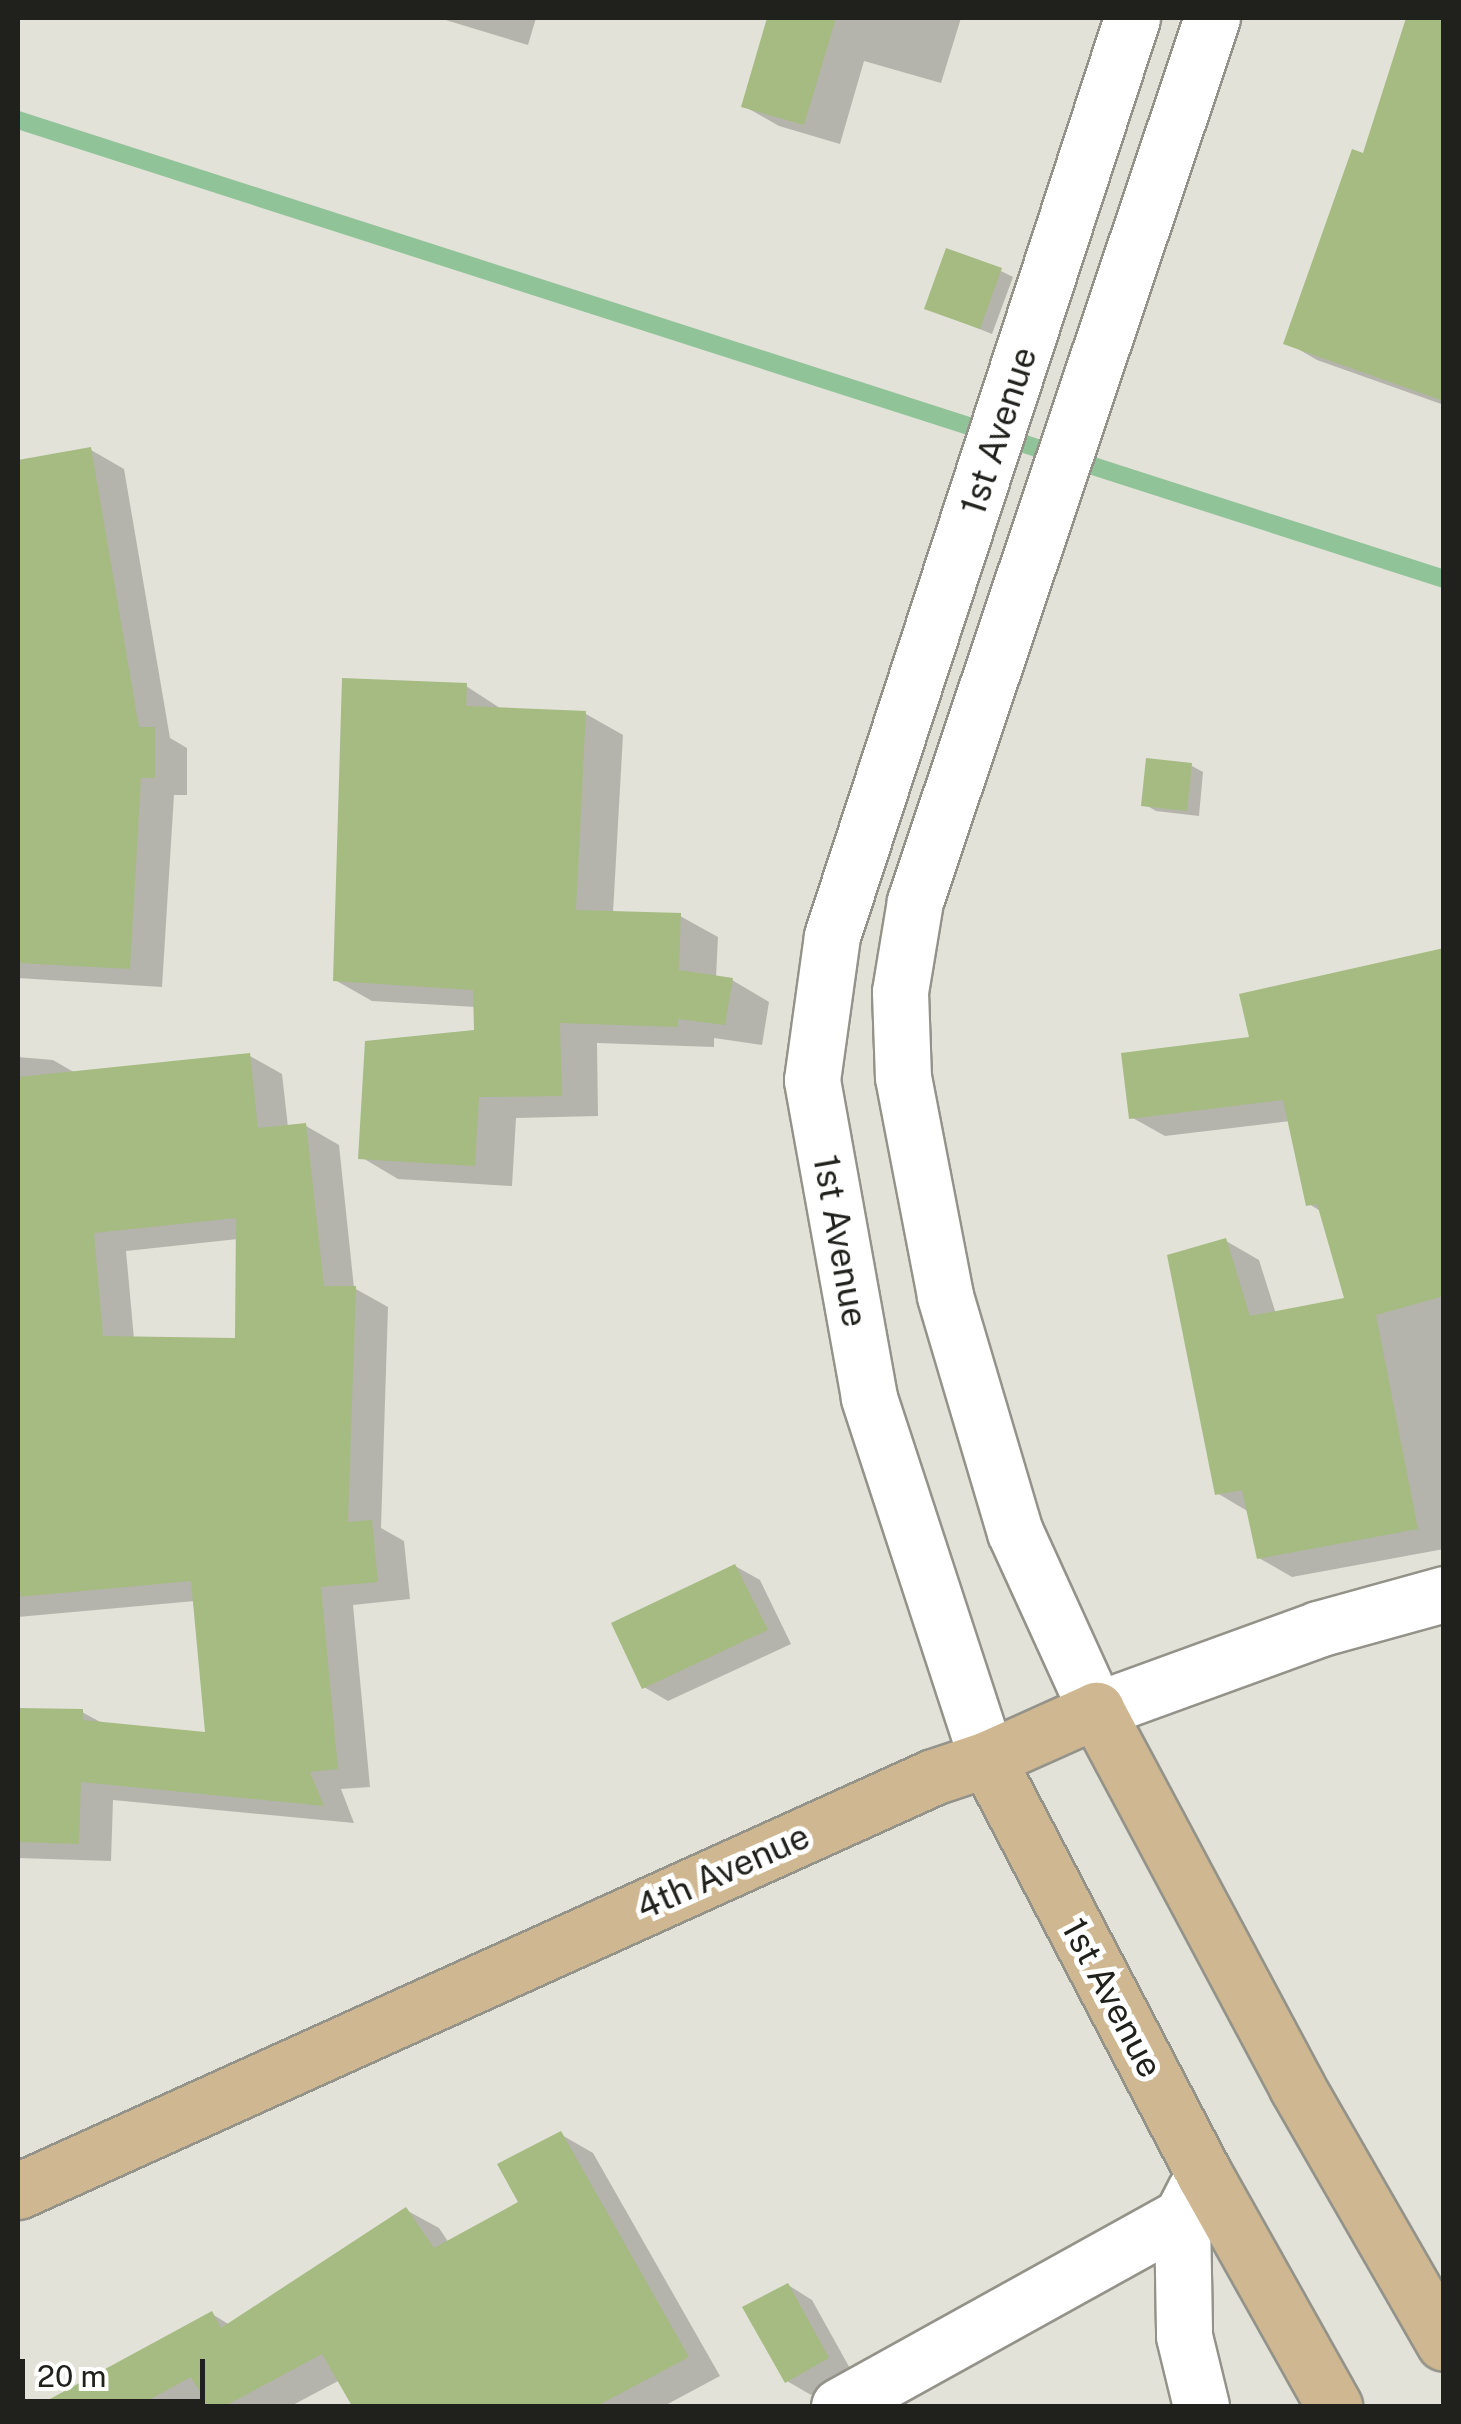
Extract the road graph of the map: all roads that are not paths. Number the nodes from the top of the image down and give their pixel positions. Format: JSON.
{"nodes":[{"id":1,"x":1132,"y":18,"type":"edge"},
{"id":2,"x":1212,"y":18,"type":"edge"},
{"id":3,"x":1444,"y":1594,"type":"edge"},
{"id":4,"x":1096,"y":1710,"type":"junction"},
{"id":5,"x":987,"y":1759,"type":"junction"},
{"id":6,"x":18,"y":2191,"type":"edge"},
{"id":7,"x":1193,"y":2195,"type":"junction"},
{"id":8,"x":1444,"y":2343,"type":"edge"},
{"id":9,"x":839,"y":2406,"type":"edge"},
{"id":10,"x":1201,"y":2406,"type":"edge"},
{"id":11,"x":1334,"y":2406,"type":"edge"}],
"edges":[{"from":1,"to":5,"type":"street","name":"1st Avenue"},
{"from":2,"to":4,"type":"street","name":"1st Avenue"},
{"from":3,"to":4,"type":"street","name":"4th Avenue"},
{"from":4,"to":5,"type":"main road","name":"4th Avenue"},
{"from":4,"to":8,"type":"main road","name":"1st Avenue"},
{"from":5,"to":6,"type":"main road","name":"4th Avenue"},
{"from":5,"to":7,"type":"main road","name":"1st Avenue"},
{"from":7,"to":9,"type":"street"},
{"from":7,"to":10,"type":"street"},
{"from":7,"to":11,"type":"main road","name":"1st Avenue"}]}
